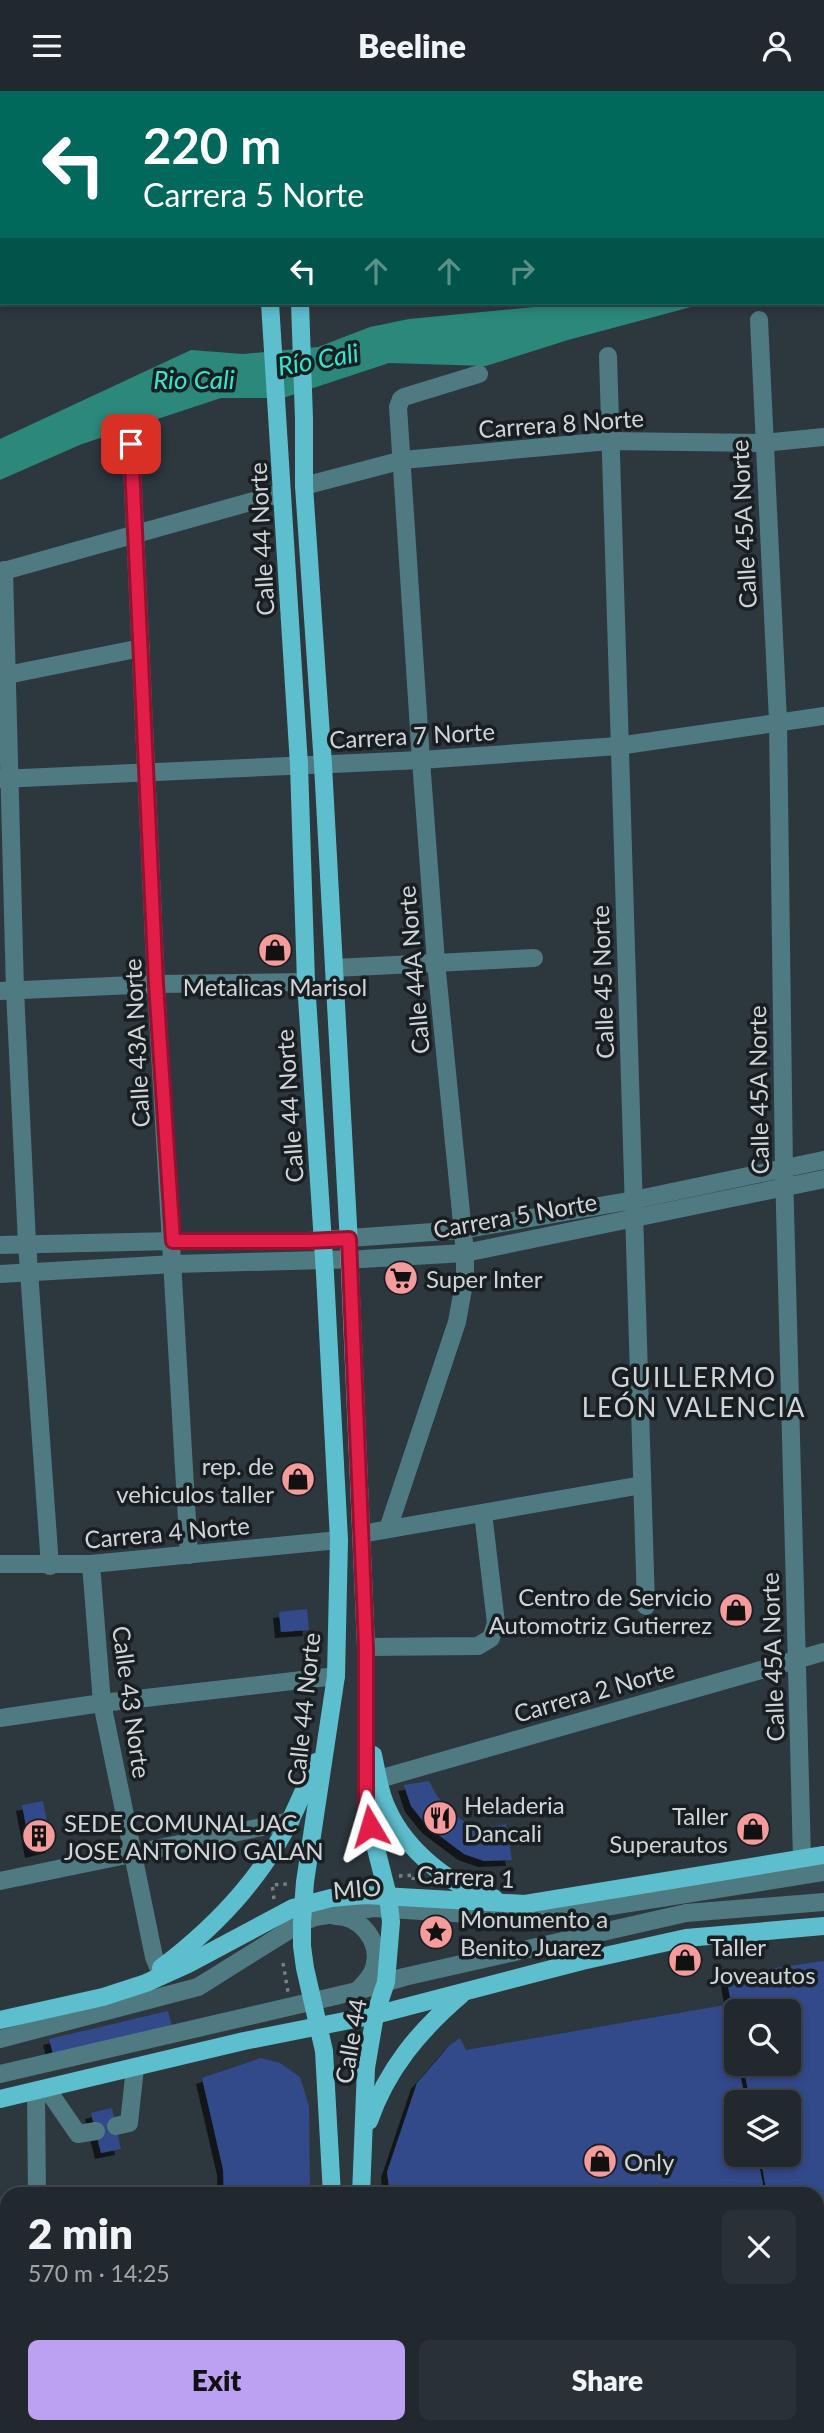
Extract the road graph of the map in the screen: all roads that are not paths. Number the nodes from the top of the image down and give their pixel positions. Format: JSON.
{"nodes":[{"id":1,"x":270,"y":305,"type":"edge"},
{"id":2,"x":300,"y":305,"type":"edge"},
{"id":3,"x":759,"y":320,"type":"dead end"},
{"id":4,"x":608,"y":356,"type":"dead end"},
{"id":5,"x":479,"y":374,"type":"dead end"},
{"id":6,"x":824,"y":437,"type":"edge"},
{"id":7,"x":609,"y":441,"type":"junction"},
{"id":8,"x":764,"y":443,"type":"junction"},
{"id":9,"x":131,"y":444,"type":"dead end"},
{"id":10,"x":403,"y":460,"type":"junction"},
{"id":11,"x":304,"y":486,"type":"junction"},
{"id":12,"x":282,"y":493,"type":"junction"},
{"id":13,"x":135,"y":534,"type":"junction"},
{"id":14,"x":2,"y":571,"type":"edge"},
{"id":15,"x":141,"y":648,"type":"junction"},
{"id":16,"x":7,"y":675,"type":"junction"},
{"id":17,"x":824,"y":716,"type":"edge"},
{"id":18,"x":778,"y":721,"type":"junction"},
{"id":19,"x":618,"y":746,"type":"junction"},
{"id":20,"x":421,"y":760,"type":"junction"},
{"id":21,"x":299,"y":765,"type":"junction"},
{"id":22,"x":323,"y":765,"type":"junction"},
{"id":23,"x":148,"y":772,"type":"junction"},
{"id":24,"x":5,"y":778,"type":"edge"},
{"id":25,"x":534,"y":958,"type":"dead end"},
{"id":26,"x":436,"y":962,"type":"junction"},
{"id":27,"x":334,"y":968,"type":"junction"},
{"id":28,"x":306,"y":982,"type":"junction"},
{"id":29,"x":156,"y":984,"type":"junction"},
{"id":30,"x":8,"y":990,"type":"edge"},
{"id":31,"x":824,"y":1160,"type":"edge"},
{"id":32,"x":784,"y":1170,"type":"junction"},
{"id":33,"x":824,"y":1179,"type":"edge"},
{"id":34,"x":784,"y":1189,"type":"junction"},
{"id":35,"x":634,"y":1200,"type":"junction"},
{"id":36,"x":635,"y":1219,"type":"junction"},
{"id":37,"x":461,"y":1230,"type":"junction"},
{"id":38,"x":349,"y":1239,"type":"junction"},
{"id":39,"x":322,"y":1240,"type":"junction"},
{"id":40,"x":173,"y":1241,"type":"junction"},
{"id":41,"x":27,"y":1243,"type":"junction"},
{"id":42,"x":0,"y":1245,"type":"edge"},
{"id":43,"x":465,"y":1253,"type":"junction"},
{"id":44,"x":349,"y":1260,"type":"junction"},
{"id":45,"x":324,"y":1261,"type":"junction"},
{"id":46,"x":174,"y":1265,"type":"junction"},
{"id":47,"x":0,"y":1274,"type":"edge"},
{"id":48,"x":29,"y":1274,"type":"junction"},
{"id":49,"x":642,"y":1485,"type":"junction"},
{"id":50,"x":483,"y":1513,"type":"junction"},
{"id":51,"x":388,"y":1529,"type":"junction"},
{"id":52,"x":361,"y":1534,"type":"junction"},
{"id":53,"x":339,"y":1540,"type":"junction"},
{"id":54,"x":189,"y":1555,"type":"junction"},
{"id":55,"x":0,"y":1564,"type":"edge"},
{"id":56,"x":91,"y":1564,"type":"junction"},
{"id":57,"x":50,"y":1566,"type":"junction"},
{"id":58,"x":646,"y":1606,"type":"dead end"},
{"id":59,"x":366,"y":1647,"type":"junction"},
{"id":60,"x":824,"y":1652,"type":"edge"},
{"id":61,"x":796,"y":1659,"type":"junction"},
{"id":62,"x":336,"y":1676,"type":"junction"},
{"id":63,"x":102,"y":1703,"type":"junction"},
{"id":64,"x":330,"y":1711,"type":"junction"},
{"id":65,"x":0,"y":1718,"type":"edge"},
{"id":66,"x":366,"y":1723,"type":"junction"},
{"id":67,"x":379,"y":1779,"type":"junction"},
{"id":68,"x":291,"y":1821,"type":"junction"},
{"id":69,"x":133,"y":1853,"type":"junction"},
{"id":70,"x":824,"y":1855,"type":"edge"},
{"id":71,"x":802,"y":1859,"type":"junction"},
{"id":72,"x":824,"y":1872,"type":"edge"},
{"id":73,"x":0,"y":1881,"type":"edge"},
{"id":74,"x":824,"y":1902,"type":"edge"},
{"id":75,"x":389,"y":1903,"type":"junction"},
{"id":76,"x":525,"y":1904,"type":"junction"},
{"id":77,"x":306,"y":1914,"type":"junction"},
{"id":78,"x":824,"y":1927,"type":"edge"},
{"id":79,"x":159,"y":1969,"type":"junction"},
{"id":80,"x":386,"y":1982,"type":"junction"},
{"id":81,"x":127,"y":1989,"type":"junction"},
{"id":82,"x":357,"y":1991,"type":"junction"},
{"id":83,"x":464,"y":1993,"type":"junction"},
{"id":84,"x":312,"y":2000,"type":"junction"},
{"id":85,"x":375,"y":2015,"type":"junction"},
{"id":86,"x":0,"y":2020,"type":"edge"},
{"id":87,"x":318,"y":2026,"type":"junction"},
{"id":88,"x":0,"y":2039,"type":"edge"},
{"id":89,"x":135,"y":2068,"type":"junction"},
{"id":90,"x":0,"y":2074,"type":"edge"},
{"id":91,"x":42,"y":2090,"type":"junction"},
{"id":92,"x":0,"y":2099,"type":"edge"},
{"id":93,"x":116,"y":2126,"type":"dead end"},
{"id":94,"x":96,"y":2131,"type":"dead end"},
{"id":95,"x":363,"y":2137,"type":"junction"},
{"id":96,"x":37,"y":2187,"type":"edge"},
{"id":97,"x":332,"y":2187,"type":"edge"},
{"id":98,"x":361,"y":2187,"type":"edge"}],
"edges":[{"from":1,"to":12,"type":"main road","name":"Calle 44 Norte"},
{"from":2,"to":11,"type":"main road","name":"Calle 44 Norte"},
{"from":3,"to":8,"type":"street","name":"Calle 45A Norte"},
{"from":4,"to":7,"type":"street","name":"Calle 45 Norte"},
{"from":5,"to":10,"type":"street","name":"Calle 44A Norte"},
{"from":6,"to":8,"type":"street","name":"Carrera 8 Norte"},
{"from":7,"to":8,"type":"street","name":"Carrera 8 Norte"},
{"from":7,"to":10,"type":"street","name":"Carrera 8 Norte"},
{"from":7,"to":19,"type":"street","name":"Calle 45 Norte"},
{"from":8,"to":18,"type":"street","name":"Calle 45A Norte"},
{"from":9,"to":13,"type":"street","name":"Calle 43A Norte"},
{"from":10,"to":11,"type":"street","name":"Carrera 8 Norte"},
{"from":10,"to":20,"type":"street","name":"Calle 44A Norte"},
{"from":11,"to":22,"type":"main road","name":"Calle 44 Norte"},
{"from":12,"to":13,"type":"street"},
{"from":12,"to":21,"type":"main road","name":"Calle 44 Norte"},
{"from":13,"to":14,"type":"street"},
{"from":13,"to":15,"type":"street","name":"Calle 43A Norte"},
{"from":14,"to":16,"type":"street"},
{"from":15,"to":16,"type":"street"},
{"from":15,"to":23,"type":"street","name":"Calle 43A Norte"},
{"from":16,"to":24,"type":"street"},
{"from":17,"to":18,"type":"street","name":"Carrera 7 Norte"},
{"from":18,"to":19,"type":"street","name":"Carrera 7 Norte"},
{"from":18,"to":32,"type":"street","name":"Calle 45A Norte"},
{"from":19,"to":20,"type":"street","name":"Carrera 7 Norte"},
{"from":19,"to":35,"type":"street","name":"Calle 45 Norte"},
{"from":20,"to":22,"type":"street","name":"Carrera 7 Norte"},
{"from":20,"to":26,"type":"street","name":"Calle 44A Norte"},
{"from":21,"to":22,"type":"street","name":"Carrera 7 Norte"},
{"from":21,"to":23,"type":"street","name":"Carrera 7 Norte"},
{"from":21,"to":28,"type":"main road","name":"Calle 44 Norte"},
{"from":22,"to":27,"type":"main road","name":"Calle 44 Norte"},
{"from":23,"to":24,"type":"street","name":"Carrera 7 Norte"},
{"from":23,"to":29,"type":"street","name":"Calle 43A Norte"},
{"from":24,"to":30,"type":"street"},
{"from":25,"to":26,"type":"street"},
{"from":26,"to":27,"type":"street"},
{"from":26,"to":37,"type":"street","name":"Calle 44A Norte"},
{"from":27,"to":38,"type":"main road","name":"Calle 44 Norte"},
{"from":28,"to":29,"type":"street"},
{"from":28,"to":39,"type":"main road","name":"Calle 44 Norte"},
{"from":29,"to":30,"type":"street"},
{"from":29,"to":40,"type":"street","name":"Calle 43A Norte"},
{"from":30,"to":41,"type":"street"},
{"from":31,"to":32,"type":"street","name":"Carrera 5 Norte"},
{"from":32,"to":34,"type":"street","name":"Calle 45A Norte"},
{"from":32,"to":35,"type":"street","name":"Carrera 5 Norte"},
{"from":33,"to":34,"type":"street","name":"Carrera 5 Norte"},
{"from":34,"to":36,"type":"street","name":"Carrera 5 Norte"},
{"from":34,"to":61,"type":"street","name":"Calle 45A Norte"},
{"from":35,"to":36,"type":"street","name":"Calle 45 Norte"},
{"from":35,"to":37,"type":"street","name":"Carrera 5 Norte"},
{"from":36,"to":43,"type":"street","name":"Carrera 5 Norte"},
{"from":36,"to":49,"type":"street","name":"Calle 45 Norte"},
{"from":37,"to":38,"type":"street","name":"Carrera 5 Norte"},
{"from":37,"to":43,"type":"street","name":"Calle 44A Norte"},
{"from":38,"to":39,"type":"street","name":"Carrera 5 Norte"},
{"from":38,"to":44,"type":"main road","name":"Calle 44 Norte"},
{"from":39,"to":40,"type":"street","name":"Carrera 5 Norte"},
{"from":39,"to":45,"type":"main road","name":"Calle 44 Norte"},
{"from":40,"to":41,"type":"street","name":"Carrera 5 Norte"},
{"from":40,"to":46,"type":"street","name":"Calle 43A Norte"},
{"from":41,"to":42,"type":"street","name":"Carrera 5 Norte"},
{"from":41,"to":48,"type":"street"},
{"from":43,"to":44,"type":"street","name":"Carrera 5 Norte"},
{"from":43,"to":51,"type":"street","name":"Calle 44A Norte"},
{"from":44,"to":45,"type":"street","name":"Carrera 5 Norte"},
{"from":44,"to":52,"type":"main road","name":"Calle 44 Norte"},
{"from":45,"to":46,"type":"street","name":"Carrera 5 Norte"},
{"from":45,"to":53,"type":"main road","name":"Calle 44 Norte"},
{"from":46,"to":48,"type":"street","name":"Carrera 5 Norte"},
{"from":46,"to":54,"type":"street","name":"Calle 43A Norte"},
{"from":47,"to":48,"type":"street","name":"Carrera 5 Norte"},
{"from":48,"to":57,"type":"street"},
{"from":49,"to":50,"type":"street"},
{"from":49,"to":58,"type":"street","name":"Calle 45 Norte"},
{"from":50,"to":51,"type":"street"},
{"from":50,"to":59,"type":"street"},
{"from":51,"to":52,"type":"street"},
{"from":52,"to":59,"type":"main road","name":"Calle 44 Norte"},
{"from":53,"to":54,"type":"street","name":"Carrera 4 Norte"},
{"from":53,"to":62,"type":"main road","name":"Calle 44 Norte"},
{"from":54,"to":56,"type":"street","name":"Carrera 4 Norte"},
{"from":55,"to":57,"type":"street","name":"Carrera 4 Norte"},
{"from":56,"to":57,"type":"street","name":"Carrera 4 Norte"},
{"from":56,"to":63,"type":"street","name":"Calle 43 Norte"},
{"from":59,"to":66,"type":"main road","name":"Calle 44 Norte"},
{"from":60,"to":61,"type":"street","name":"Carrera 2 Norte"},
{"from":61,"to":67,"type":"street","name":"Carrera 2 Norte"},
{"from":61,"to":71,"type":"street","name":"Calle 45A Norte"},
{"from":62,"to":63,"type":"street"},
{"from":62,"to":64,"type":"main road","name":"Calle 44 Norte"},
{"from":63,"to":65,"type":"street"},
{"from":63,"to":69,"type":"street","name":"Calle 43 Norte"},
{"from":64,"to":68,"type":"main road"},
{"from":64,"to":77,"type":"main road","name":"Calle 44 Norte"},
{"from":66,"to":67,"type":"main road"},
{"from":66,"to":75,"type":"main road","name":"Calle 44 Norte"},
{"from":67,"to":76,"type":"main road"},
{"from":68,"to":69,"type":"street"},
{"from":68,"to":79,"type":"main road"},
{"from":69,"to":73,"type":"street"},
{"from":69,"to":79,"type":"street","name":"Calle 43 Norte"},
{"from":70,"to":71,"type":"main road","name":"Carrera 1"},
{"from":71,"to":76,"type":"main road","name":"Carrera 1"},
{"from":72,"to":75,"type":"street","name":"MIO"},
{"from":74,"to":80,"type":"street"},
{"from":75,"to":76,"type":"main road","name":"Carrera 1"},
{"from":75,"to":77,"type":"main road","name":"Carrera 1"},
{"from":75,"to":80,"type":"main road","name":"Calle 44"},
{"from":77,"to":81,"type":"main road","name":"Carrera 1"},
{"from":77,"to":82,"type":"street"},
{"from":77,"to":84,"type":"main road","name":"Calle 44"},
{"from":77,"to":88,"type":"street"},
{"from":78,"to":83,"type":"main road"},
{"from":79,"to":81,"type":"main road"},
{"from":80,"to":82,"type":"street"},
{"from":80,"to":85,"type":"main road","name":"Calle 44"},
{"from":81,"to":86,"type":"main road","name":"Carrera 1"},
{"from":82,"to":84,"type":"street"},
{"from":83,"to":85,"type":"main road"},
{"from":83,"to":95,"type":"main road"},
{"from":84,"to":87,"type":"main road","name":"Calle 44"},
{"from":84,"to":90,"type":"street"},
{"from":85,"to":87,"type":"main road"},
{"from":85,"to":95,"type":"main road","name":"Calle 44"},
{"from":87,"to":89,"type":"main road"},
{"from":87,"to":97,"type":"main road","name":"Calle 44"},
{"from":89,"to":91,"type":"main road"},
{"from":89,"to":93,"type":"street"},
{"from":91,"to":92,"type":"main road"},
{"from":91,"to":94,"type":"street"},
{"from":91,"to":96,"type":"street"},
{"from":95,"to":98,"type":"main road","name":"Calle 44"}]}
